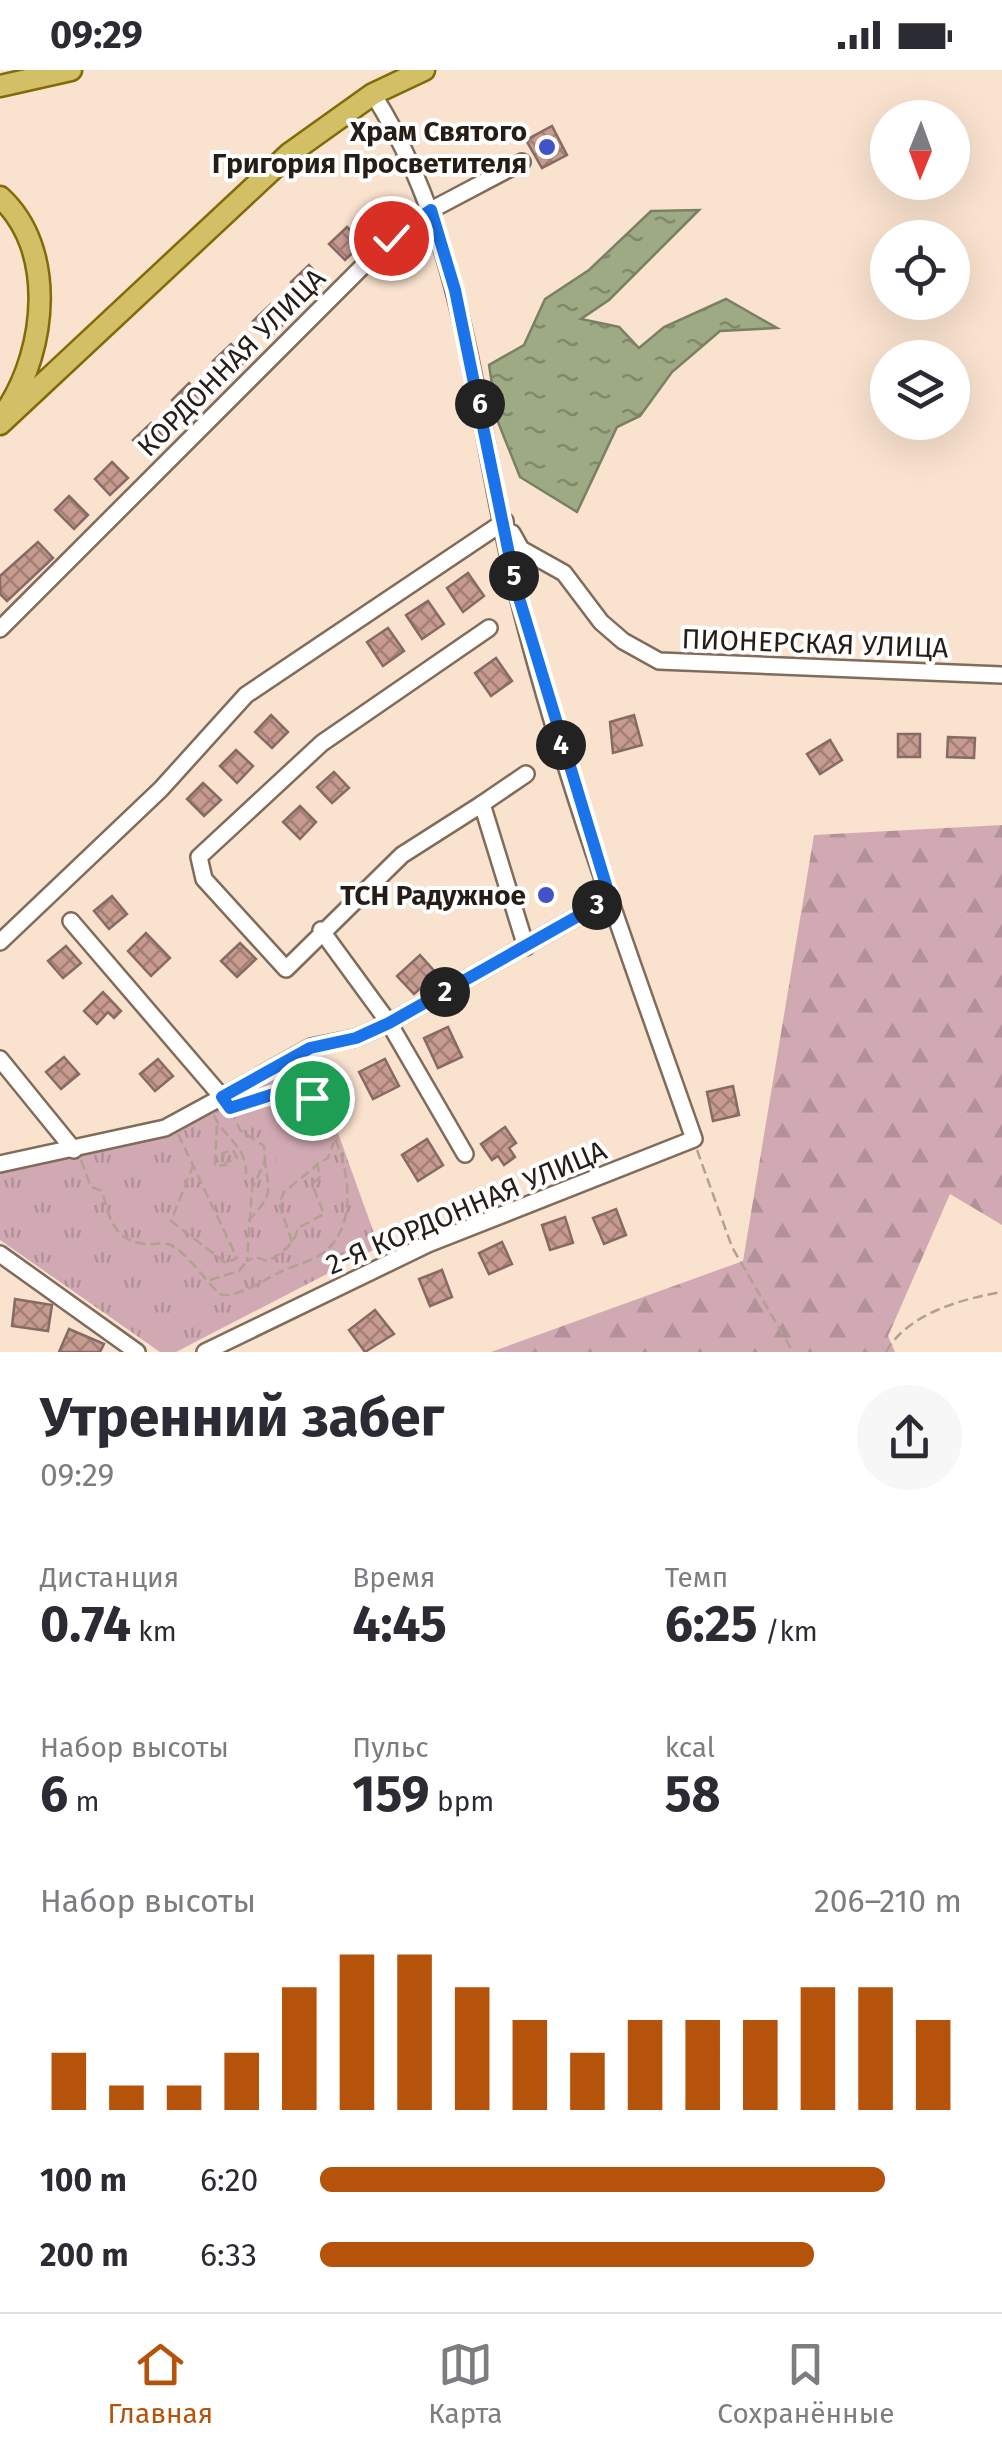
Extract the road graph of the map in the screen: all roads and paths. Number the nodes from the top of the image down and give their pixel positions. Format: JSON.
{"nodes":[{"id":1,"x":71,"y":70,"type":"edge"},
{"id":2,"x":424,"y":70,"type":"edge"},
{"id":3,"x":0,"y":86,"type":"edge"},
{"id":4,"x":373,"y":94,"type":"junction"},
{"id":5,"x":522,"y":162,"type":"dead end"},
{"id":6,"x":0,"y":196,"type":"edge"},
{"id":7,"x":431,"y":210,"type":"junction"},
{"id":8,"x":0,"y":422,"type":"edge"},
{"id":9,"x":505,"y":521,"type":"junction"},
{"id":10,"x":489,"y":628,"type":"dead end"},
{"id":11,"x":0,"y":629,"type":"edge"},
{"id":12,"x":1002,"y":675,"type":"edge"},
{"id":13,"x":526,"y":774,"type":"dead end"},
{"id":14,"x":482,"y":804,"type":"junction"},
{"id":15,"x":610,"y":898,"type":"junction"},
{"id":16,"x":72,"y":921,"type":"dead end"},
{"id":17,"x":321,"y":930,"type":"junction"},
{"id":18,"x":0,"y":942,"type":"edge"},
{"id":19,"x":526,"y":947,"type":"junction"},
{"id":20,"x":389,"y":1023,"type":"junction"},
{"id":21,"x":0,"y":1059,"type":"edge"},
{"id":22,"x":220,"y":1104,"type":"junction"},
{"id":23,"x":174,"y":1124,"type":"junction"},
{"id":24,"x":217,"y":1125,"type":"junction"},
{"id":25,"x":694,"y":1140,"type":"junction"},
{"id":26,"x":334,"y":1141,"type":"junction"},
{"id":27,"x":217,"y":1148,"type":"junction"},
{"id":28,"x":79,"y":1149,"type":"junction"},
{"id":29,"x":223,"y":1153,"type":"junction"},
{"id":30,"x":465,"y":1154,"type":"dead end"},
{"id":31,"x":264,"y":1161,"type":"junction"},
{"id":32,"x":227,"y":1162,"type":"junction"},
{"id":33,"x":0,"y":1164,"type":"edge"},
{"id":34,"x":318,"y":1164,"type":"junction"},
{"id":35,"x":194,"y":1166,"type":"junction"},
{"id":36,"x":246,"y":1174,"type":"dead end"},
{"id":37,"x":248,"y":1222,"type":"junction"},
{"id":38,"x":292,"y":1244,"type":"junction"},
{"id":39,"x":0,"y":1254,"type":"edge"},
{"id":40,"x":247,"y":1261,"type":"junction"},
{"id":41,"x":210,"y":1280,"type":"junction"},
{"id":42,"x":1002,"y":1292,"type":"edge"},
{"id":43,"x":137,"y":1352,"type":"edge"},
{"id":44,"x":205,"y":1352,"type":"edge"},
{"id":45,"x":793,"y":1352,"type":"edge"},
{"id":46,"x":886,"y":1352,"type":"edge"}],
"edges":[{"from":1,"to":3,"type":"main road"},
{"from":2,"to":4,"type":"main road"},
{"from":4,"to":7,"type":"street"},
{"from":4,"to":8,"type":"main road"},
{"from":5,"to":7,"type":"street","name":"КОРДОННАЯ УЛИЦА"},
{"from":6,"to":8,"type":"main road"},
{"from":7,"to":9,"type":"street"},
{"from":7,"to":11,"type":"street","name":"КОРДОННАЯ УЛИЦА"},
{"from":9,"to":12,"type":"street","name":"ПИОНЕРСКАЯ УЛИЦА"},
{"from":9,"to":15,"type":"street"},
{"from":9,"to":18,"type":"street"},
{"from":10,"to":17,"type":"street"},
{"from":13,"to":14,"type":"street"},
{"from":14,"to":17,"type":"street"},
{"from":14,"to":19,"type":"street"},
{"from":15,"to":19,"type":"street"},
{"from":15,"to":25,"type":"street"},
{"from":16,"to":22,"type":"street"},
{"from":17,"to":20,"type":"street"},
{"from":19,"to":20,"type":"street"},
{"from":20,"to":22,"type":"street"},
{"from":20,"to":30,"type":"street"},
{"from":21,"to":28,"type":"street"},
{"from":22,"to":23,"type":"street"},
{"from":22,"to":24,"type":"path"},
{"from":22,"to":26,"type":"path"},
{"from":22,"to":31,"type":"path"},
{"from":23,"to":28,"type":"street"},
{"from":23,"to":35,"type":"path"},
{"from":24,"to":27,"type":"path"},
{"from":24,"to":36,"type":"path"},
{"from":25,"to":44,"type":"street","name":"2-Я КОРДОННАЯ УЛИЦА"},
{"from":25,"to":45,"type":"path"},
{"from":26,"to":34,"type":"path"},
{"from":26,"to":41,"type":"path"},
{"from":27,"to":29,"type":"path"},
{"from":27,"to":32,"type":"path"},
{"from":28,"to":33,"type":"street"},
{"from":28,"to":41,"type":"path"},
{"from":29,"to":32,"type":"path"},
{"from":29,"to":32,"type":"path"},
{"from":31,"to":37,"type":"path"},
{"from":31,"to":37,"type":"path"},
{"from":34,"to":38,"type":"path"},
{"from":34,"to":38,"type":"path"},
{"from":35,"to":35,"type":"path"},
{"from":37,"to":40,"type":"path"},
{"from":38,"to":40,"type":"path"},
{"from":39,"to":43,"type":"street"},
{"from":40,"to":41,"type":"path"},
{"from":42,"to":46,"type":"path"}]}
